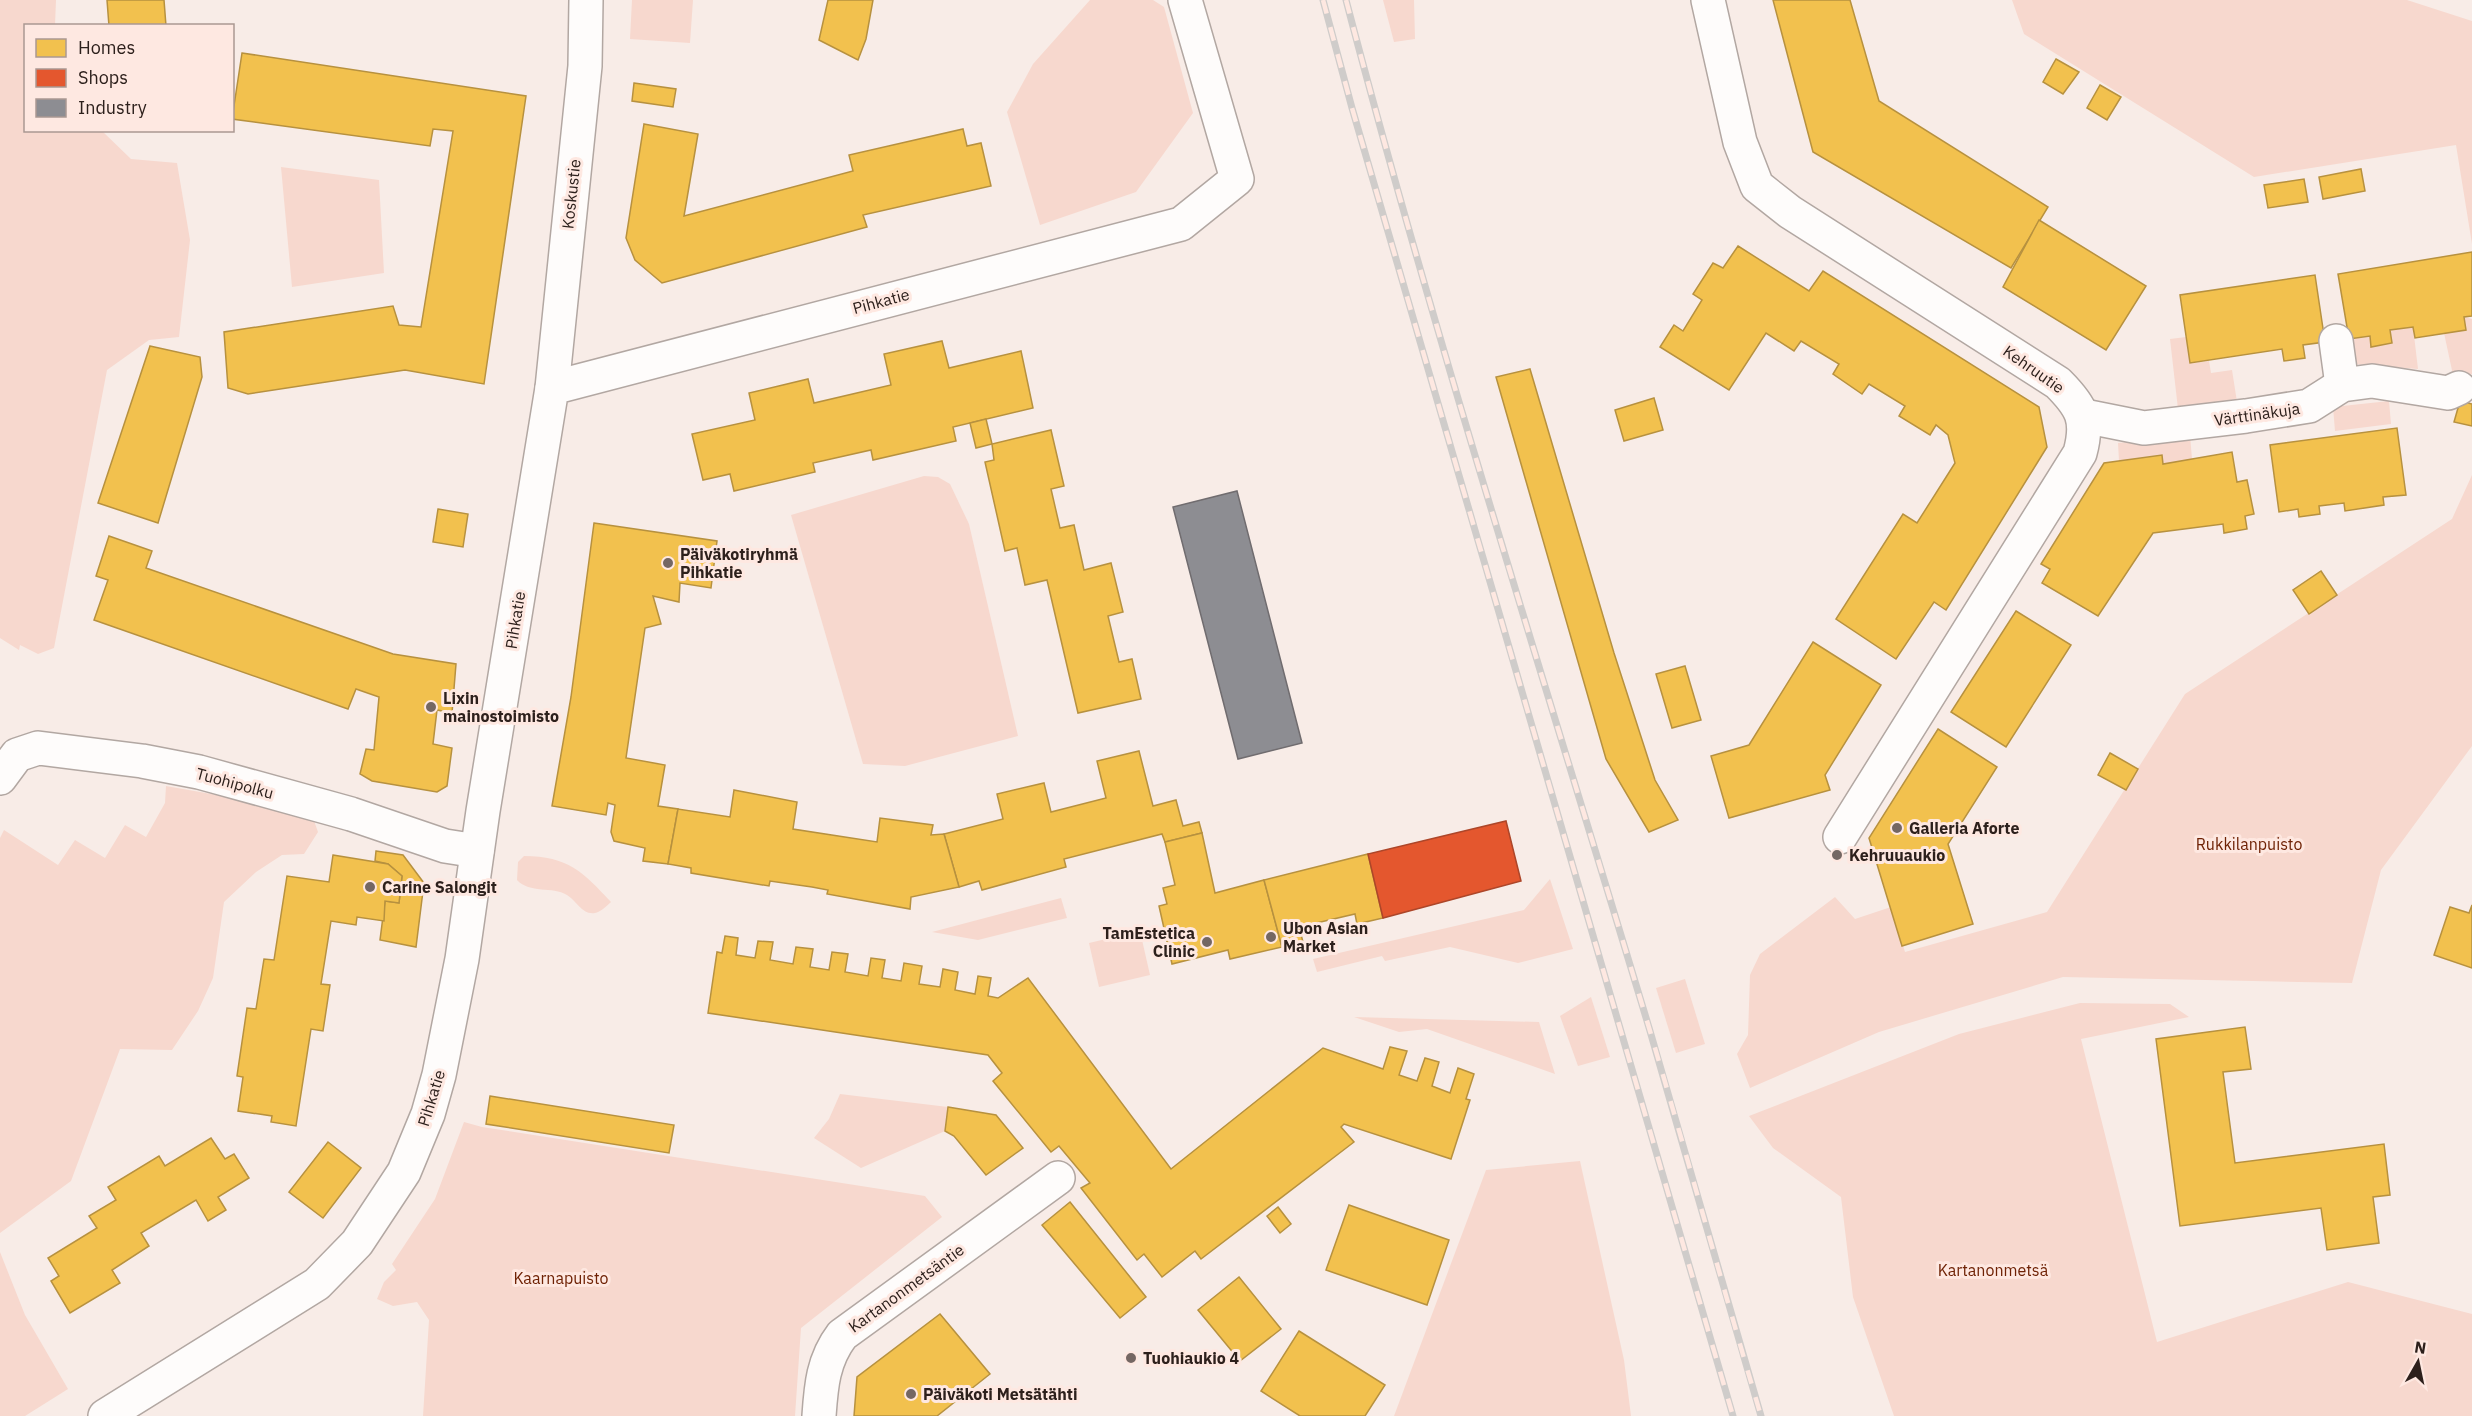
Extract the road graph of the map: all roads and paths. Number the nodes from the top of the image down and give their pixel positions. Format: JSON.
{"nodes":[{"id":1,"x":586,"y":0,"type":"edge"},
{"id":2,"x":1185,"y":0,"type":"edge"},
{"id":3,"x":1708,"y":0,"type":"edge"},
{"id":4,"x":2336,"y":341,"type":"dead end"},
{"id":5,"x":2342,"y":385,"type":"junction"},
{"id":6,"x":552,"y":388,"type":"junction"},
{"id":7,"x":2459,"y":388,"type":"dead end"},
{"id":8,"x":2084,"y":416,"type":"junction"},
{"id":9,"x":0,"y":778,"type":"edge"},
{"id":10,"x":1840,"y":837,"type":"dead end"},
{"id":11,"x":477,"y":851,"type":"junction"},
{"id":12,"x":1058,"y":1178,"type":"dead end"},
{"id":13,"x":105,"y":1416,"type":"edge"},
{"id":14,"x":819,"y":1416,"type":"edge"}],
"edges":[{"from":1,"to":6,"type":"street","name":"Koskustie"},
{"from":2,"to":6,"type":"street","name":"Pihkatie"},
{"from":3,"to":8,"type":"street","name":"Kehruutie"},
{"from":4,"to":5,"type":"street"},
{"from":5,"to":7,"type":"street","name":"Värttinäkuja"},
{"from":5,"to":8,"type":"street","name":"Värttinäkuja"},
{"from":6,"to":11,"type":"street","name":"Pihkatie"},
{"from":8,"to":10,"type":"street"},
{"from":9,"to":11,"type":"street","name":"Tuohipolku"},
{"from":11,"to":13,"type":"street","name":"Pihkatie"},
{"from":12,"to":14,"type":"street","name":"Kartanonmetsäntie"}]}
